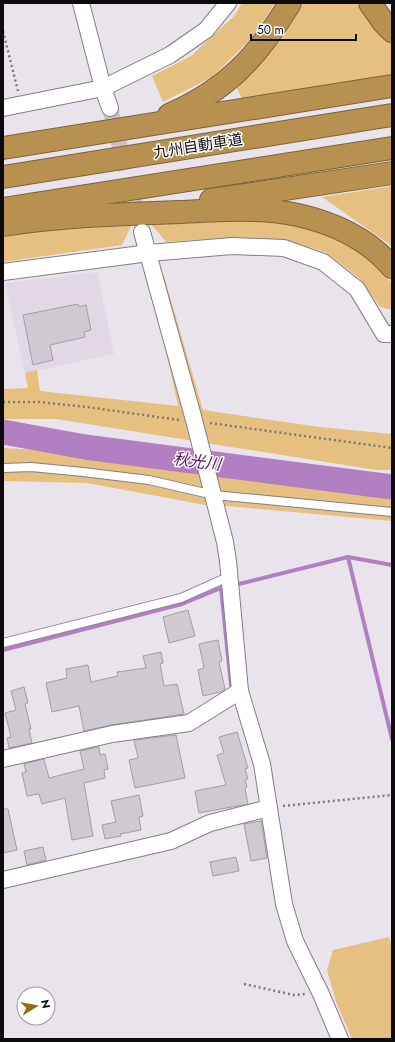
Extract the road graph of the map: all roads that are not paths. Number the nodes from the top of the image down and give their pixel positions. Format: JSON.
{"nodes":[{"id":1,"x":81,"y":3,"type":"edge"},
{"id":2,"x":228,"y":3,"type":"edge"},
{"id":3,"x":290,"y":3,"type":"edge"},
{"id":4,"x":370,"y":3,"type":"edge"},
{"id":5,"x":392,"y":31,"type":"edge"},
{"id":6,"x":392,"y":86,"type":"edge"},
{"id":7,"x":103,"y":88,"type":"junction"},
{"id":8,"x":3,"y":108,"type":"edge"},
{"id":9,"x":110,"y":108,"type":"tunnel mouth"},
{"id":10,"x":392,"y":115,"type":"edge"},
{"id":11,"x":122,"y":129,"type":"junction"},
{"id":12,"x":3,"y":148,"type":"edge"},
{"id":13,"x":392,"y":148,"type":"edge"},
{"id":14,"x":392,"y":173,"type":"edge"},
{"id":15,"x":3,"y":177,"type":"edge"},
{"id":16,"x":3,"y":209,"type":"edge"},
{"id":17,"x":117,"y":214,"type":"junction"},
{"id":18,"x":3,"y":225,"type":"edge"},
{"id":19,"x":142,"y":232,"type":"tunnel mouth"},
{"id":20,"x":148,"y":253,"type":"junction"},
{"id":21,"x":392,"y":267,"type":"edge"},
{"id":22,"x":3,"y":272,"type":"edge"},
{"id":23,"x":392,"y":334,"type":"edge"},
{"id":24,"x":3,"y":468,"type":"edge"},
{"id":25,"x":213,"y":492,"type":"junction"},
{"id":26,"x":392,"y":512,"type":"edge"},
{"id":27,"x":228,"y":577,"type":"junction"},
{"id":28,"x":3,"y":643,"type":"edge"},
{"id":29,"x":240,"y":691,"type":"junction"},
{"id":30,"x":3,"y":759,"type":"edge"},
{"id":31,"x":269,"y":808,"type":"junction"},
{"id":32,"x":3,"y":880,"type":"edge"},
{"id":33,"x":340,"y":1039,"type":"edge"}],
"edges":[{"from":1,"to":7,"type":"street"},
{"from":2,"to":7,"type":"street"},
{"from":3,"to":11,"type":"highway"},
{"from":4,"to":5,"type":"highway"},
{"from":6,"to":11,"type":"highway"},
{"from":7,"to":8,"type":"street"},
{"from":7,"to":9,"type":"street"},
{"from":10,"to":15,"type":"highway","name":"九州自動車道"},
{"from":11,"to":12,"type":"highway"},
{"from":13,"to":16,"type":"highway"},
{"from":14,"to":17,"type":"highway"},
{"from":17,"to":18,"type":"highway"},
{"from":17,"to":21,"type":"highway"},
{"from":19,"to":20,"type":"street"},
{"from":20,"to":22,"type":"street"},
{"from":20,"to":23,"type":"street"},
{"from":20,"to":25,"type":"street"},
{"from":24,"to":25,"type":"lane"},
{"from":25,"to":26,"type":"lane"},
{"from":25,"to":27,"type":"street"},
{"from":27,"to":28,"type":"lane"},
{"from":27,"to":29,"type":"street"},
{"from":29,"to":30,"type":"street"},
{"from":29,"to":31,"type":"street"},
{"from":31,"to":32,"type":"street"},
{"from":31,"to":33,"type":"street"}]}
